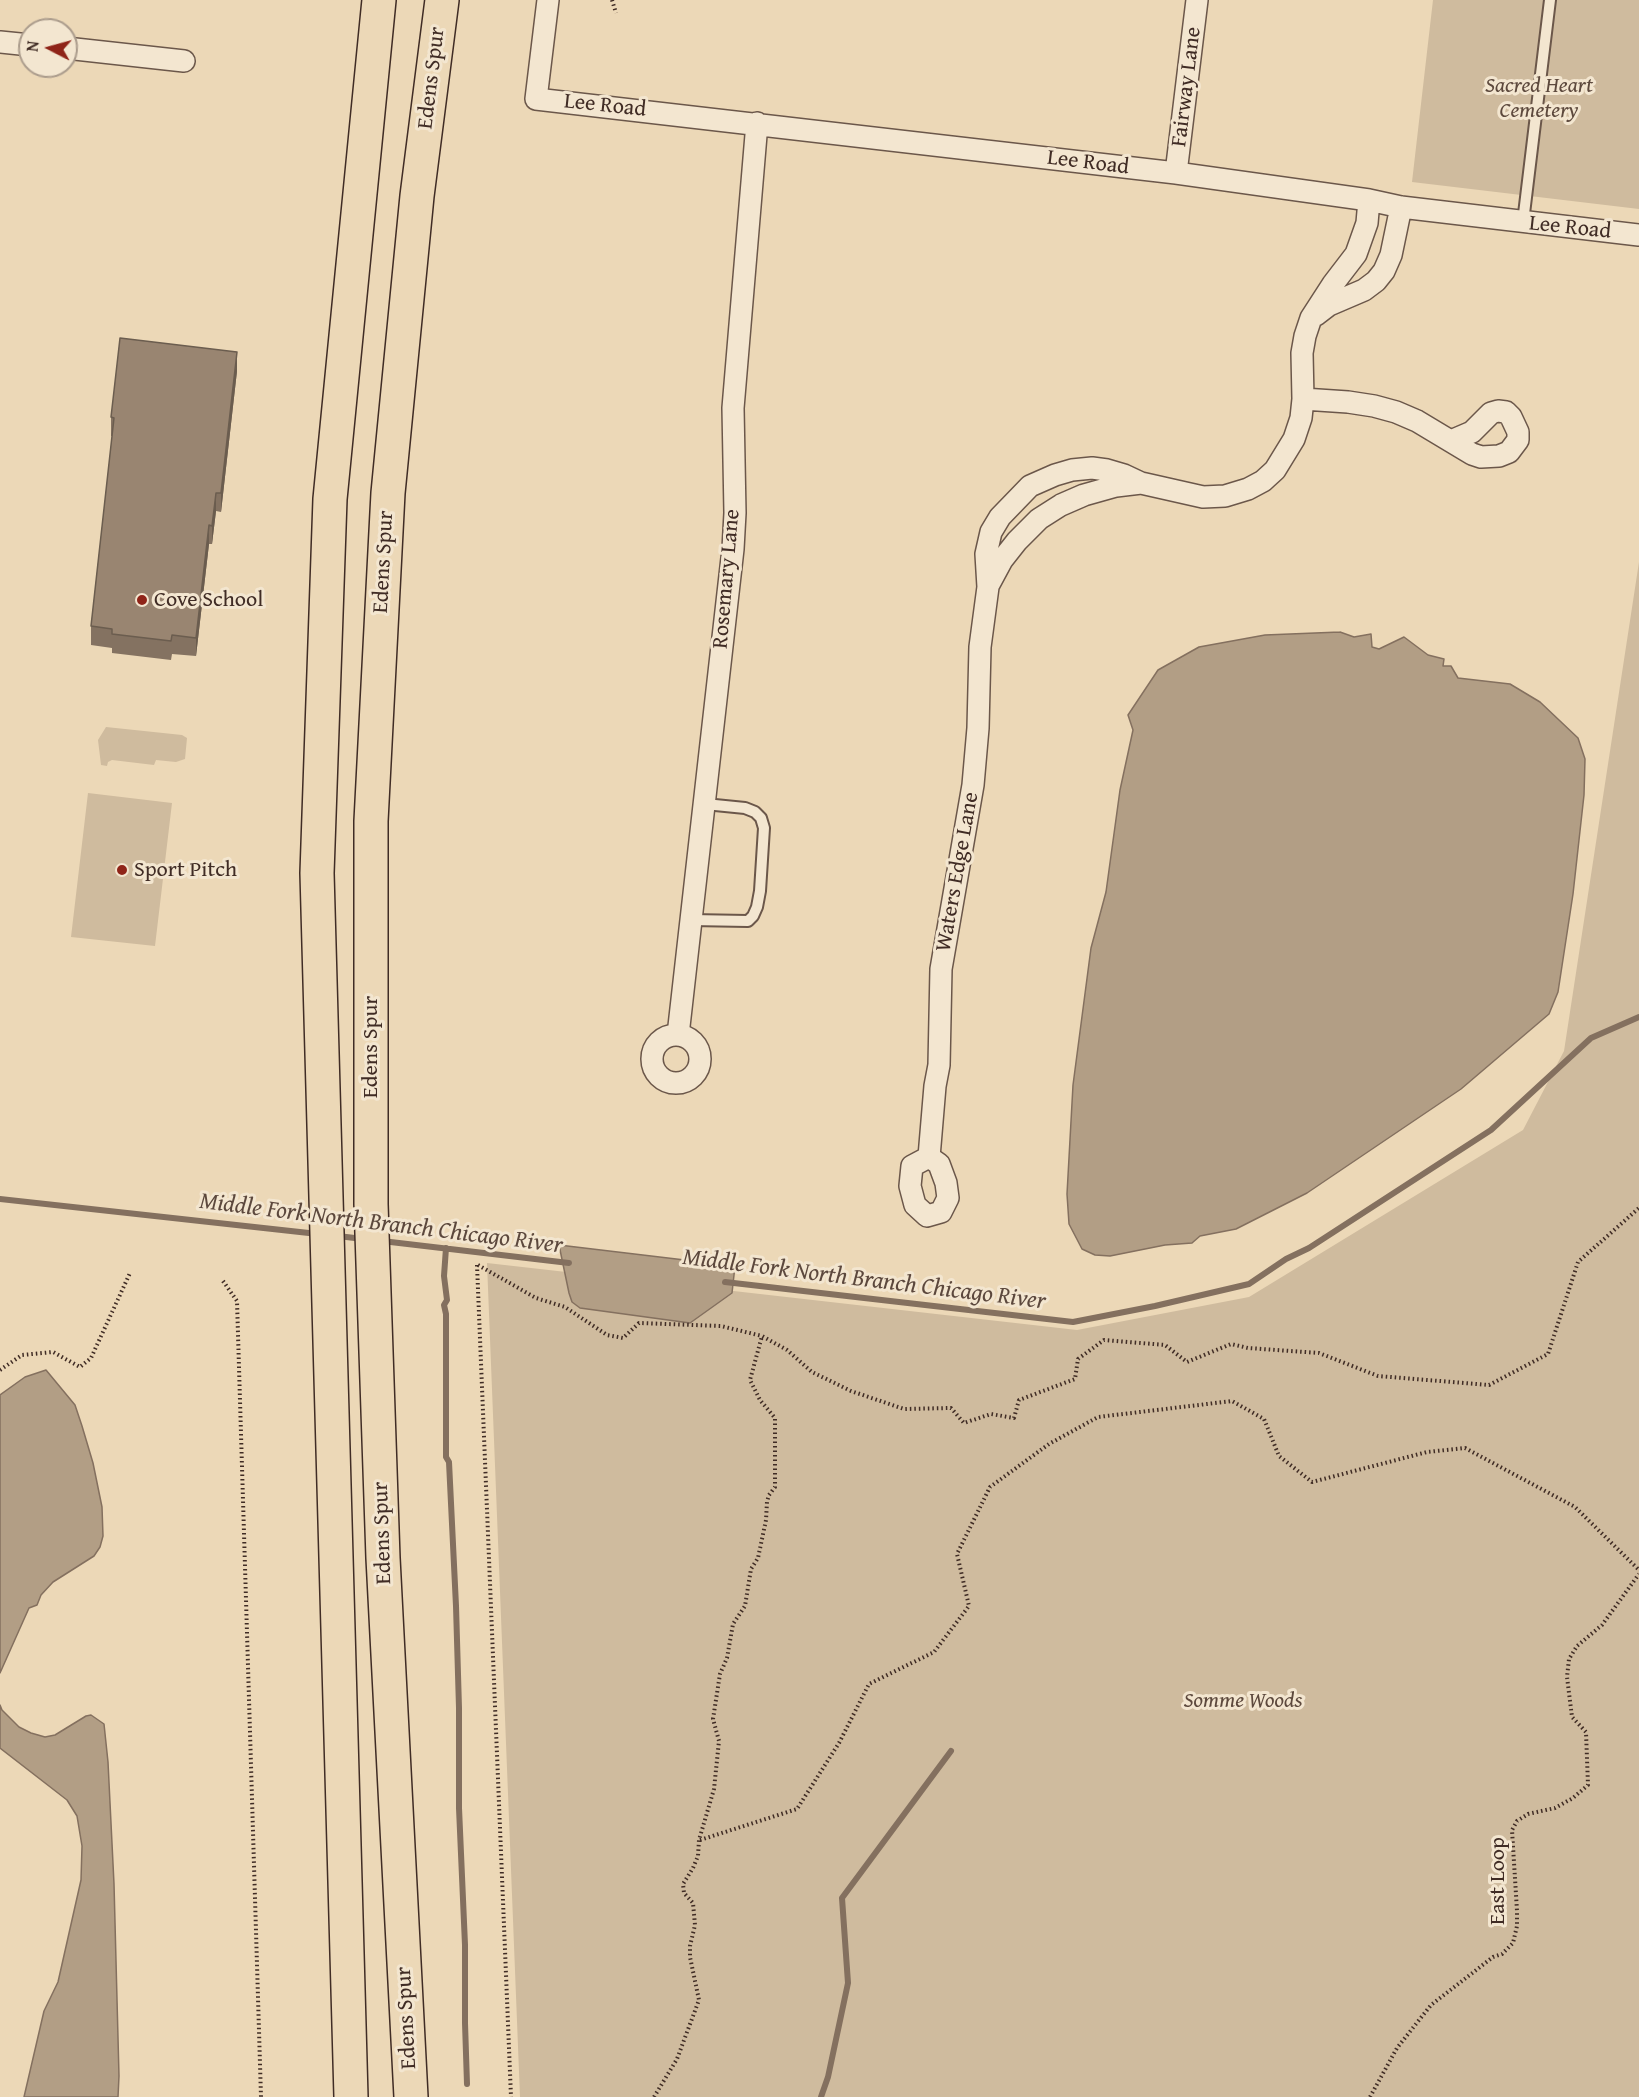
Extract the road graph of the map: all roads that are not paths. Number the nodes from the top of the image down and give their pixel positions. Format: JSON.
{"nodes":[{"id":1,"x":379,"y":0,"type":"edge"},
{"id":2,"x":442,"y":0,"type":"edge"},
{"id":3,"x":548,"y":0,"type":"edge"},
{"id":4,"x":1197,"y":0,"type":"edge"},
{"id":5,"x":1550,"y":0,"type":"edge"},
{"id":6,"x":0,"y":42,"type":"edge"},
{"id":7,"x":18,"y":44,"type":"edge"},
{"id":8,"x":78,"y":49,"type":"edge"},
{"id":9,"x":184,"y":61,"type":"dead end"},
{"id":10,"x":757,"y":123,"type":"junction"},
{"id":11,"x":1176,"y":173,"type":"junction"},
{"id":12,"x":1369,"y":200,"type":"junction"},
{"id":13,"x":1401,"y":207,"type":"junction"},
{"id":14,"x":1523,"y":222,"type":"junction"},
{"id":15,"x":1639,"y":236,"type":"edge"},
{"id":16,"x":1311,"y":318,"type":"junction"},
{"id":17,"x":1303,"y":399,"type":"junction"},
{"id":18,"x":1451,"y":441,"type":"dead end"},
{"id":19,"x":1141,"y":483,"type":"junction"},
{"id":20,"x":988,"y":587,"type":"junction"},
{"id":21,"x":705,"y":804,"type":"junction"},
{"id":22,"x":691,"y":920,"type":"junction"},
{"id":23,"x":678,"y":1035,"type":"dead end"},
{"id":24,"x":929,"y":1157,"type":"dead end"},
{"id":25,"x":351,"y":2097,"type":"edge"},
{"id":26,"x":411,"y":2097,"type":"edge"}],
"edges":[{"from":1,"to":25,"type":"highway"},
{"from":2,"to":26,"type":"highway","name":"Edens Spur"},
{"from":3,"to":10,"type":"street","name":"Lee Road"},
{"from":4,"to":11,"type":"street","name":"Fairway Lane"},
{"from":5,"to":14,"type":"lane"},
{"from":6,"to":7,"type":"street"},
{"from":8,"to":9,"type":"street"},
{"from":10,"to":11,"type":"street","name":"Lee Road"},
{"from":10,"to":21,"type":"street","name":"Rosemary Lane"},
{"from":11,"to":12,"type":"street","name":"Lee Road"},
{"from":12,"to":13,"type":"street","name":"Lee Road"},
{"from":12,"to":16,"type":"street","name":"Waters Edge Lane"},
{"from":13,"to":14,"type":"street","name":"Lee Road"},
{"from":13,"to":16,"type":"street"},
{"from":14,"to":15,"type":"street","name":"Lee Road"},
{"from":16,"to":17,"type":"street","name":"Waters Edge Lane"},
{"from":17,"to":18,"type":"street"},
{"from":17,"to":19,"type":"street","name":"Waters Edge Lane"},
{"from":19,"to":20,"type":"street","name":"Waters Edge Lane"},
{"from":19,"to":20,"type":"street","name":"Waters Edge Lane"},
{"from":20,"to":24,"type":"street","name":"Waters Edge Lane"},
{"from":21,"to":22,"type":"street","name":"Rosemary Lane"},
{"from":21,"to":22,"type":"lane"},
{"from":22,"to":23,"type":"street","name":"Rosemary Lane"}]}
